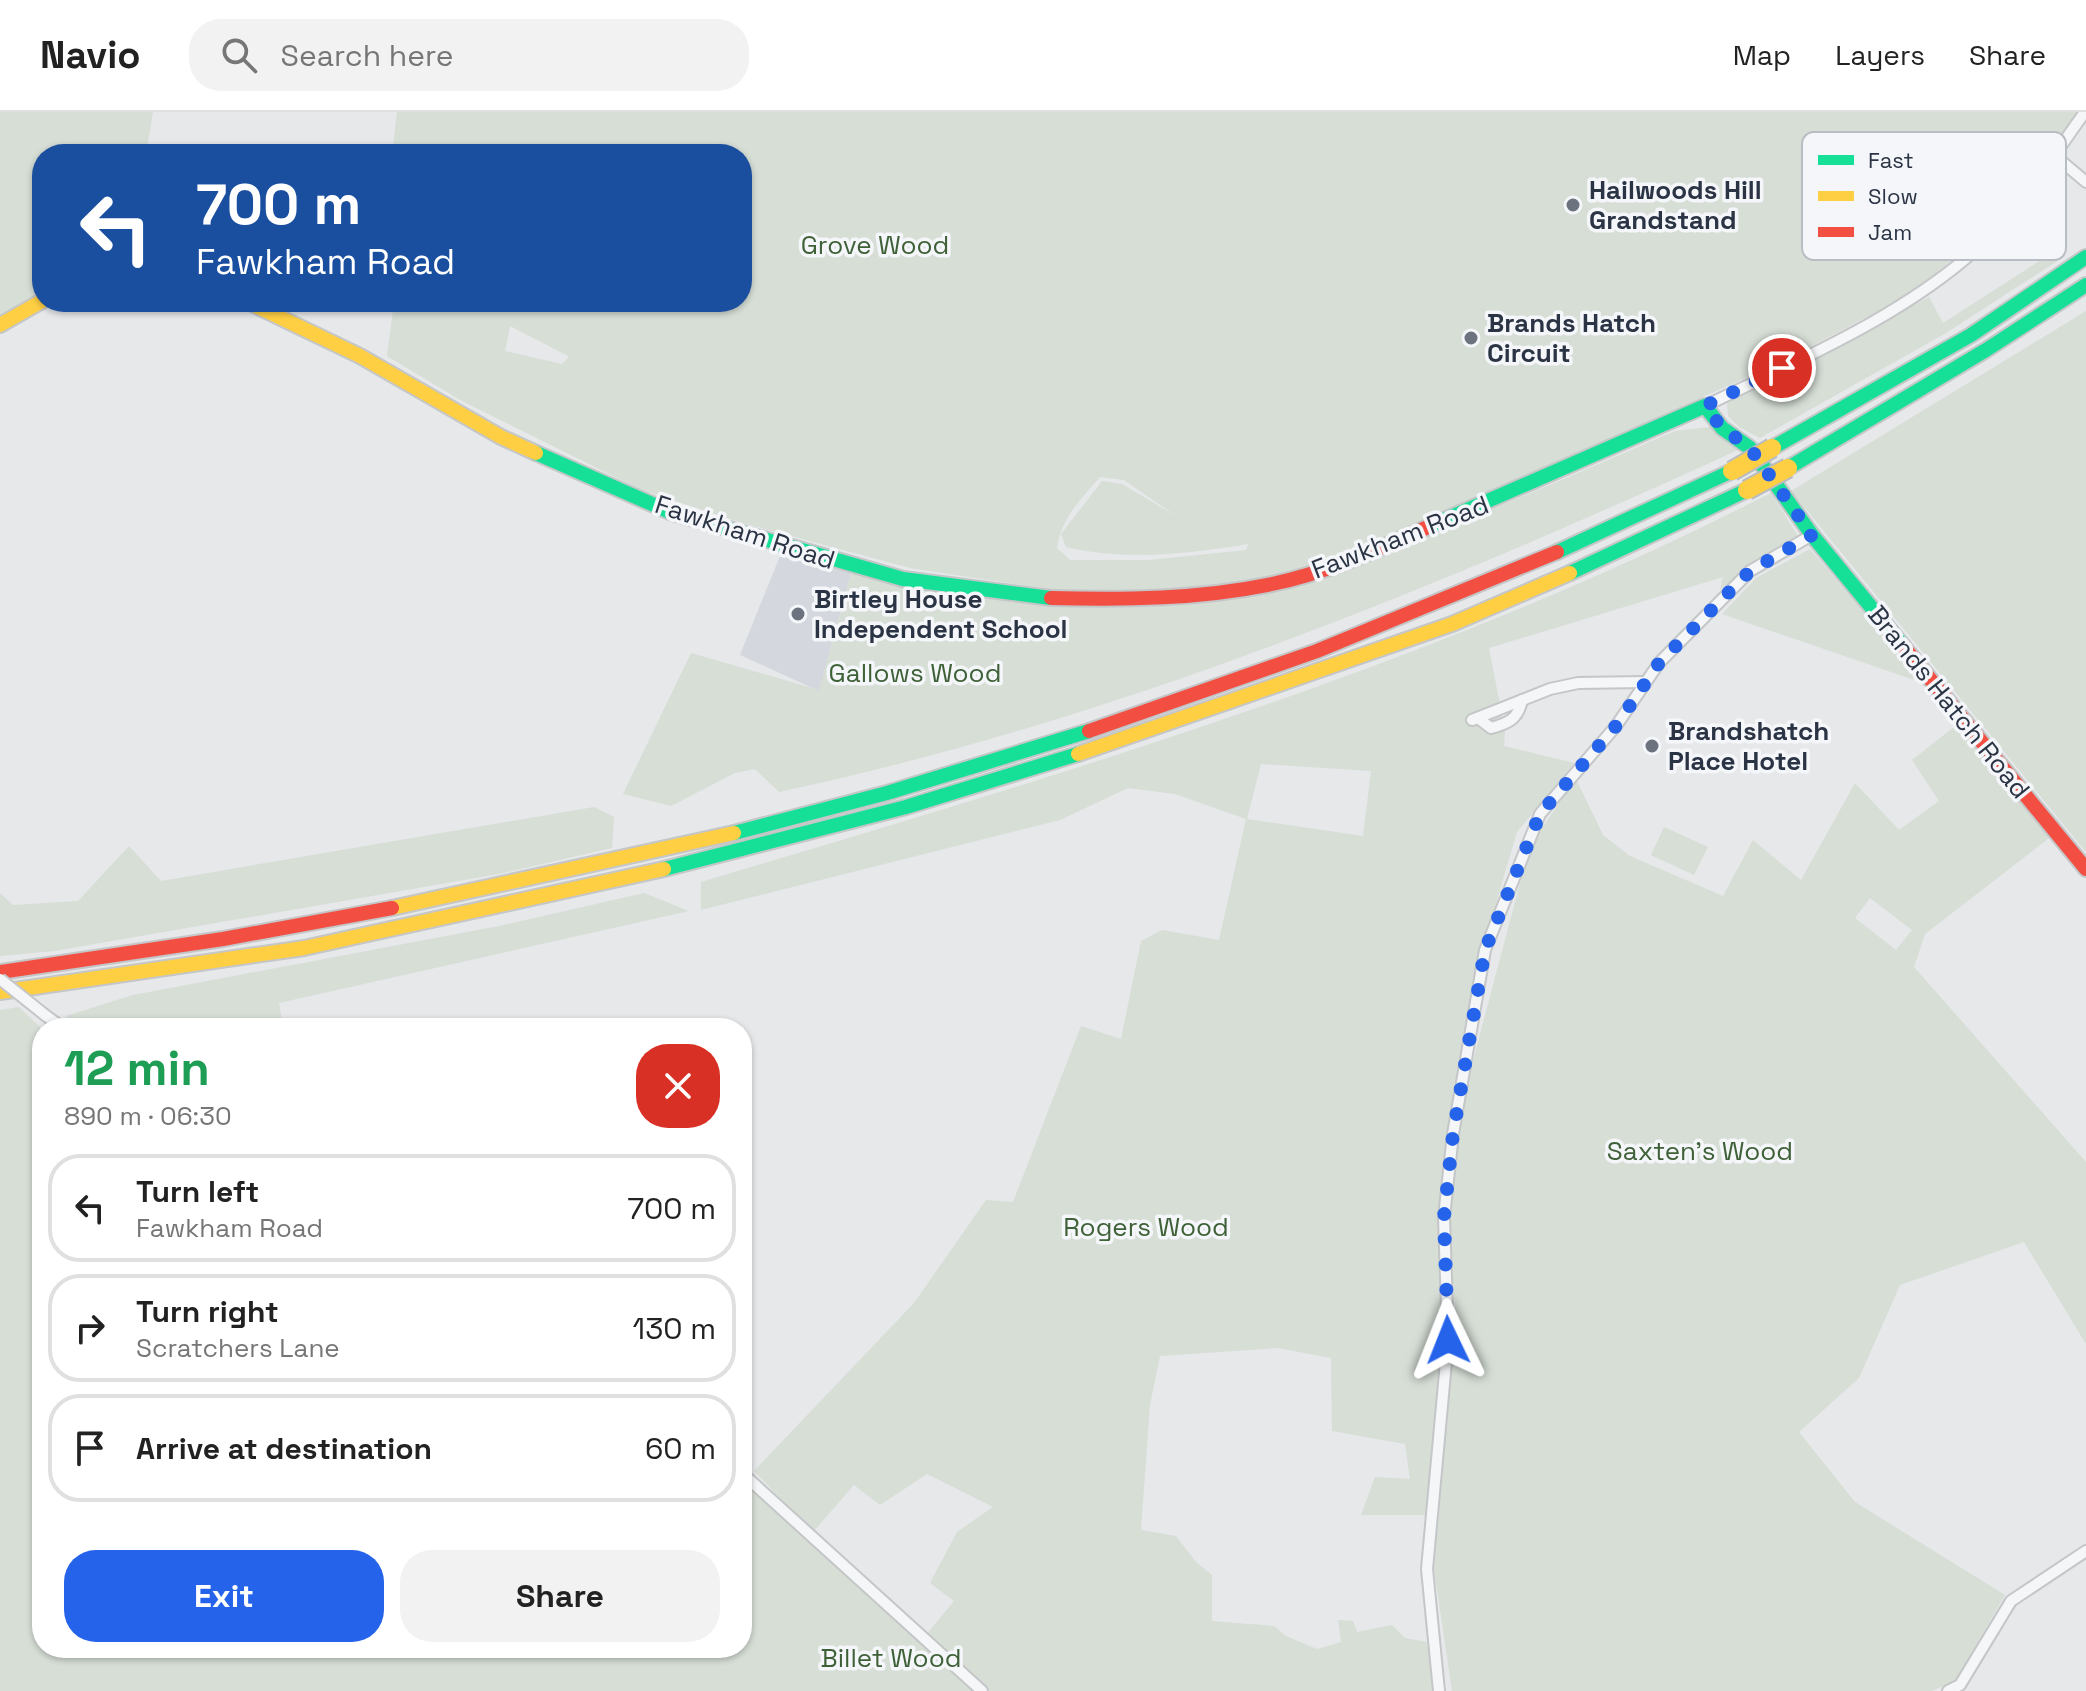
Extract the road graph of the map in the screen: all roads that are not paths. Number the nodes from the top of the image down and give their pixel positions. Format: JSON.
{"nodes":[{"id":1,"x":2085,"y":112,"type":"edge"},
{"id":2,"x":2066,"y":138,"type":"edge"},
{"id":3,"x":2066,"y":165,"type":"edge"},
{"id":4,"x":2086,"y":182,"type":"edge"},
{"id":5,"x":2086,"y":257,"type":"edge"},
{"id":6,"x":1963,"y":260,"type":"edge"},
{"id":7,"x":2086,"y":285,"type":"edge"},
{"id":8,"x":32,"y":307,"type":"edge"},
{"id":9,"x":269,"y":312,"type":"edge"},
{"id":10,"x":0,"y":325,"type":"edge"},
{"id":11,"x":1705,"y":406,"type":"junction"},
{"id":12,"x":1812,"y":535,"type":"junction"},
{"id":13,"x":1623,"y":682,"type":"junction"},
{"id":14,"x":1645,"y":682,"type":"junction"},
{"id":15,"x":1630,"y":703,"type":"junction"},
{"id":16,"x":1475,"y":719,"type":"dead end"},
{"id":17,"x":2086,"y":869,"type":"edge"},
{"id":18,"x":0,"y":972,"type":"edge"},
{"id":19,"x":0,"y":979,"type":"edge"},
{"id":20,"x":0,"y":992,"type":"edge"},
{"id":21,"x":49,"y":1018,"type":"edge"},
{"id":22,"x":752,"y":1482,"type":"edge"},
{"id":23,"x":2086,"y":1551,"type":"edge"},
{"id":24,"x":982,"y":1691,"type":"edge"},
{"id":25,"x":1439,"y":1691,"type":"edge"},
{"id":26,"x":1948,"y":1691,"type":"edge"}],
"edges":[{"from":1,"to":2,"type":"street"},
{"from":3,"to":4,"type":"street"},
{"from":5,"to":18,"type":"main road","bridge":true},
{"from":6,"to":11,"type":"street"},
{"from":7,"to":20,"type":"main road","bridge":true},
{"from":8,"to":10,"type":"main road"},
{"from":9,"to":11,"type":"main road","name":"Fawkham Road"},
{"from":11,"to":12,"type":"main road"},
{"from":12,"to":14,"type":"street"},
{"from":12,"to":17,"type":"main road","name":"Brands Hatch Road"},
{"from":13,"to":14,"type":"street"},
{"from":13,"to":15,"type":"street"},
{"from":13,"to":16,"type":"street"},
{"from":14,"to":15,"type":"street"},
{"from":15,"to":25,"type":"street"},
{"from":19,"to":21,"type":"street","bridge":true},
{"from":22,"to":24,"type":"street"},
{"from":23,"to":26,"type":"street"}]}
